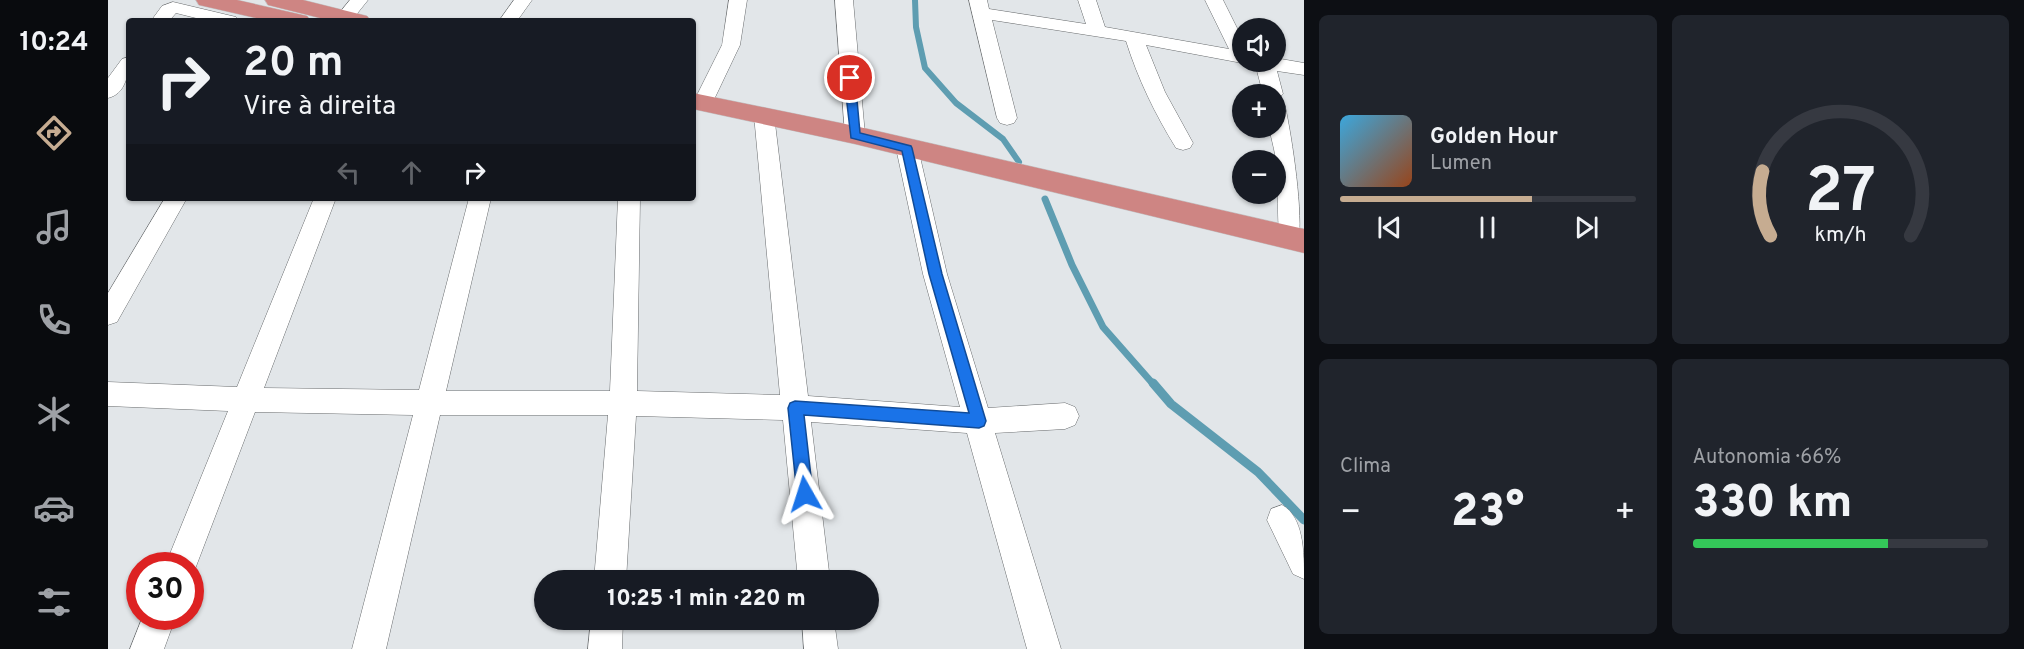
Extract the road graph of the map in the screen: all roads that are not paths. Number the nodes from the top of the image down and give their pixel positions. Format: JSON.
{"nodes":[{"id":1,"x":207,"y":0,"type":"edge"},
{"id":2,"x":274,"y":0,"type":"edge"},
{"id":3,"x":523,"y":0,"type":"edge"},
{"id":4,"x":738,"y":0,"type":"edge"},
{"id":5,"x":844,"y":0,"type":"edge"},
{"id":6,"x":1087,"y":0,"type":"edge"},
{"id":7,"x":1214,"y":0,"type":"edge"},
{"id":8,"x":980,"y":7,"type":"edge"},
{"id":9,"x":355,"y":12,"type":"edge"},
{"id":10,"x":162,"y":18,"type":"edge"},
{"id":11,"x":218,"y":18,"type":"edge"},
{"id":12,"x":286,"y":18,"type":"edge"},
{"id":13,"x":510,"y":18,"type":"edge"},
{"id":14,"x":1097,"y":31,"type":"junction"},
{"id":15,"x":1134,"y":37,"type":"junction"},
{"id":16,"x":1232,"y":37,"type":"edge"},
{"id":17,"x":1232,"y":55,"type":"edge"},
{"id":18,"x":1286,"y":66,"type":"edge"},
{"id":19,"x":126,"y":67,"type":"edge"},
{"id":20,"x":1304,"y":69,"type":"edge"},
{"id":21,"x":108,"y":92,"type":"edge"},
{"id":22,"x":698,"y":102,"type":"edge"},
{"id":23,"x":764,"y":115,"type":"junction"},
{"id":24,"x":1007,"y":118,"type":"dead end"},
{"id":25,"x":855,"y":135,"type":"junction"},
{"id":26,"x":1282,"y":138,"type":"joint"},
{"id":27,"x":1304,"y":142,"type":"edge"},
{"id":28,"x":1183,"y":143,"type":"dead end"},
{"id":29,"x":907,"y":148,"type":"junction"},
{"id":30,"x":174,"y":201,"type":"edge"},
{"id":31,"x":324,"y":201,"type":"edge"},
{"id":32,"x":479,"y":201,"type":"edge"},
{"id":33,"x":629,"y":201,"type":"edge"},
{"id":34,"x":1297,"y":240,"type":"edge"},
{"id":35,"x":108,"y":315,"type":"edge"},
{"id":36,"x":108,"y":394,"type":"edge"},
{"id":37,"x":247,"y":400,"type":"junction"},
{"id":38,"x":428,"y":403,"type":"junction"},
{"id":39,"x":623,"y":403,"type":"junction"},
{"id":40,"x":795,"y":408,"type":"junction"},
{"id":41,"x":1065,"y":416,"type":"dead end"},
{"id":42,"x":979,"y":421,"type":"junction"},
{"id":43,"x":1282,"y":520,"type":"dead end"},
{"id":44,"x":187,"y":552,"type":"edge"},
{"id":45,"x":1304,"y":562,"type":"edge"},
{"id":46,"x":611,"y":570,"type":"edge"},
{"id":47,"x":813,"y":570,"type":"edge"},
{"id":48,"x":154,"y":630,"type":"edge"},
{"id":49,"x":607,"y":630,"type":"edge"},
{"id":50,"x":819,"y":630,"type":"edge"},
{"id":51,"x":147,"y":649,"type":"edge"},
{"id":52,"x":369,"y":649,"type":"edge"},
{"id":53,"x":605,"y":649,"type":"edge"},
{"id":54,"x":821,"y":649,"type":"edge"},
{"id":55,"x":1044,"y":649,"type":"edge"}],
"edges":[{"from":1,"to":12,"type":"highway"},
{"from":2,"to":9,"type":"highway"},
{"from":3,"to":13,"type":"street"},
{"from":4,"to":22,"type":"street"},
{"from":5,"to":25,"type":"street"},
{"from":6,"to":14,"type":"street"},
{"from":7,"to":16,"type":"street"},
{"from":8,"to":14,"type":"street"},
{"from":8,"to":24,"type":"street"},
{"from":10,"to":11,"type":"street"},
{"from":14,"to":15,"type":"street"},
{"from":15,"to":17,"type":"street"},
{"from":15,"to":28,"type":"street"},
{"from":18,"to":20,"type":"street"},
{"from":19,"to":21,"type":"street"},
{"from":22,"to":23,"type":"highway"},
{"from":23,"to":25,"type":"highway"},
{"from":23,"to":40,"type":"street"},
{"from":25,"to":29,"type":"highway"},
{"from":26,"to":27,"type":"street"},
{"from":26,"to":34,"type":"street"},
{"from":29,"to":34,"type":"highway"},
{"from":29,"to":42,"type":"street"},
{"from":30,"to":35,"type":"street"},
{"from":31,"to":37,"type":"street"},
{"from":32,"to":38,"type":"street"},
{"from":33,"to":39,"type":"street"},
{"from":36,"to":37,"type":"street"},
{"from":37,"to":38,"type":"street"},
{"from":37,"to":44,"type":"street"},
{"from":38,"to":39,"type":"street"},
{"from":38,"to":52,"type":"street"},
{"from":39,"to":40,"type":"street"},
{"from":39,"to":46,"type":"street"},
{"from":40,"to":42,"type":"street"},
{"from":40,"to":47,"type":"street"},
{"from":41,"to":42,"type":"street"},
{"from":42,"to":55,"type":"street"},
{"from":43,"to":45,"type":"street"},
{"from":48,"to":51,"type":"street"},
{"from":49,"to":53,"type":"street"},
{"from":50,"to":54,"type":"street"}]}
